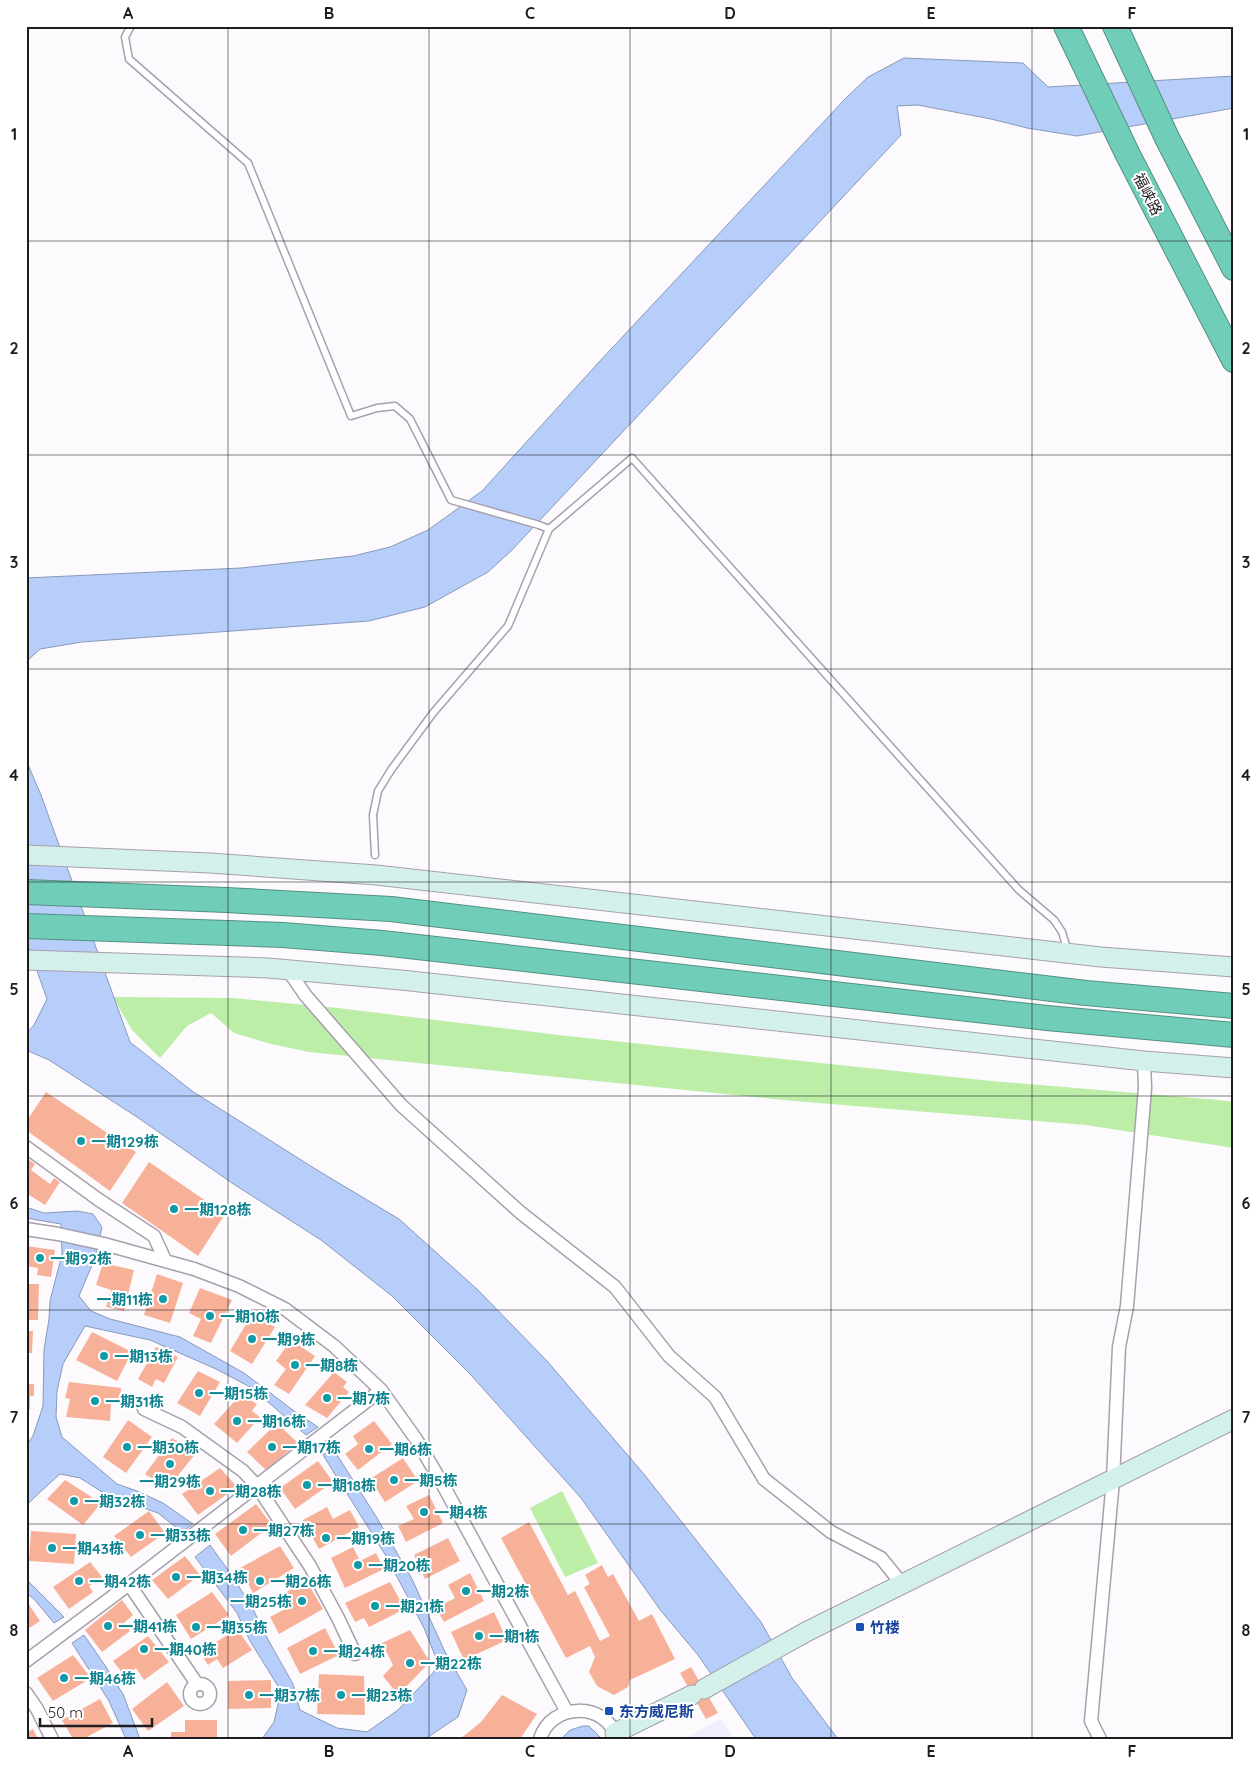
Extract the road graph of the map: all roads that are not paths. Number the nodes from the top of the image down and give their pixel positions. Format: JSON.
{"nodes":[{"id":1,"x":131,"y":26,"type":"edge"},
{"id":2,"x":1066,"y":26,"type":"edge"},
{"id":3,"x":1115,"y":26,"type":"edge"},
{"id":4,"x":1234,"y":268,"type":"edge"},
{"id":5,"x":1234,"y":360,"type":"edge"},
{"id":6,"x":550,"y":529,"type":"junction"},
{"id":7,"x":26,"y":855,"type":"edge"},
{"id":8,"x":375,"y":855,"type":"dead end"},
{"id":9,"x":26,"y":892,"type":"edge"},
{"id":10,"x":26,"y":926,"type":"edge"},
{"id":11,"x":1068,"y":953,"type":"junction"},
{"id":12,"x":28,"y":960,"type":"edge"},
{"id":13,"x":1234,"y":967,"type":"edge"},
{"id":14,"x":288,"y":970,"type":"junction"},
{"id":15,"x":1234,"y":1006,"type":"edge"},
{"id":16,"x":1234,"y":1034,"type":"edge"},
{"id":17,"x":1144,"y":1061,"type":"junction"},
{"id":18,"x":1229,"y":1071,"type":"edge"},
{"id":19,"x":26,"y":1147,"type":"edge"},
{"id":20,"x":26,"y":1229,"type":"edge"},
{"id":21,"x":165,"y":1260,"type":"junction"},
{"id":22,"x":381,"y":1390,"type":"junction"},
{"id":23,"x":144,"y":1409,"type":"dead end"},
{"id":24,"x":1234,"y":1419,"type":"edge"},
{"id":25,"x":1112,"y":1480,"type":"junction"},
{"id":26,"x":257,"y":1486,"type":"junction"},
{"id":27,"x":129,"y":1584,"type":"junction"},
{"id":28,"x":902,"y":1584,"type":"junction"},
{"id":29,"x":355,"y":1654,"type":"dead end"},
{"id":30,"x":26,"y":1661,"type":"edge"},
{"id":31,"x":197,"y":1684,"type":"dead end"},
{"id":32,"x":26,"y":1693,"type":"edge"},
{"id":33,"x":567,"y":1712,"type":"junction"},
{"id":34,"x":616,"y":1736,"type":"edge"},
{"id":35,"x":52,"y":1739,"type":"edge"},
{"id":36,"x":540,"y":1739,"type":"edge"},
{"id":37,"x":1100,"y":1739,"type":"edge"}],
"edges":[{"from":1,"to":6,"type":"lane"},
{"from":2,"to":5,"type":"highway","name":"福峡路"},
{"from":3,"to":4,"type":"highway"},
{"from":6,"to":8,"type":"lane"},
{"from":6,"to":11,"type":"lane"},
{"from":7,"to":11,"type":"main road"},
{"from":9,"to":15,"type":"highway"},
{"from":10,"to":16,"type":"highway"},
{"from":11,"to":13,"type":"main road"},
{"from":12,"to":14,"type":"main road"},
{"from":14,"to":17,"type":"main road"},
{"from":14,"to":28,"type":"street"},
{"from":17,"to":18,"type":"main road"},
{"from":17,"to":25,"type":"street"},
{"from":19,"to":21,"type":"street"},
{"from":20,"to":21,"type":"street"},
{"from":21,"to":22,"type":"street"},
{"from":22,"to":26,"type":"street"},
{"from":22,"to":33,"type":"street"},
{"from":23,"to":26,"type":"street"},
{"from":24,"to":25,"type":"main road"},
{"from":25,"to":28,"type":"main road"},
{"from":25,"to":37,"type":"street"},
{"from":26,"to":27,"type":"street"},
{"from":26,"to":29,"type":"street"},
{"from":27,"to":30,"type":"street"},
{"from":27,"to":31,"type":"street"},
{"from":28,"to":34,"type":"main road"},
{"from":32,"to":35,"type":"street"},
{"from":33,"to":34,"type":"street"},
{"from":33,"to":36,"type":"street"}]}
